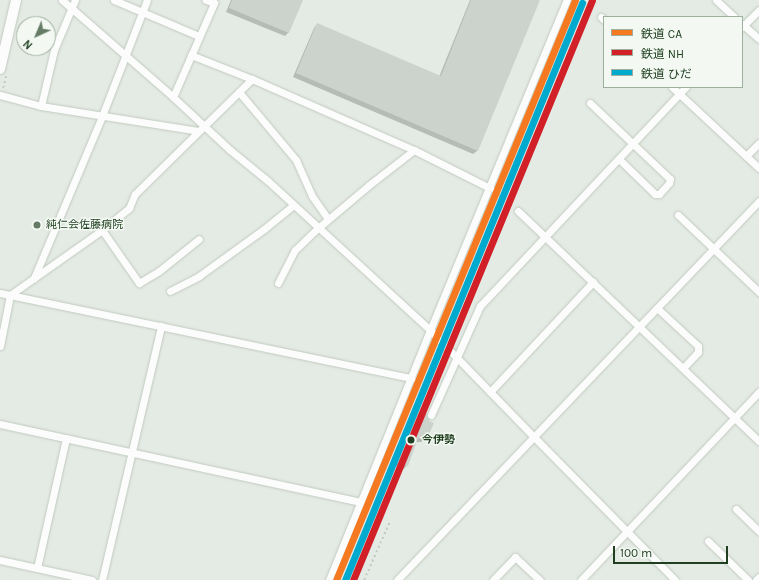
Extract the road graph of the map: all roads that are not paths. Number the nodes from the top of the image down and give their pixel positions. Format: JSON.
{"nodes":[{"id":1,"x":16,"y":0,"type":"edge"},
{"id":2,"x":62,"y":0,"type":"edge"},
{"id":3,"x":75,"y":0,"type":"edge"},
{"id":4,"x":114,"y":0,"type":"edge"},
{"id":5,"x":147,"y":0,"type":"edge"},
{"id":6,"x":206,"y":0,"type":"edge"},
{"id":7,"x":567,"y":0,"type":"edge"},
{"id":8,"x":716,"y":0,"type":"edge"},
{"id":9,"x":72,"y":7,"type":"junction"},
{"id":10,"x":759,"y":10,"type":"edge"},
{"id":11,"x":142,"y":13,"type":"junction"},
{"id":12,"x":733,"y":16,"type":"edge"},
{"id":13,"x":743,"y":25,"type":"edge"},
{"id":14,"x":743,"y":27,"type":"edge"},
{"id":15,"x":199,"y":36,"type":"junction"},
{"id":16,"x":759,"y":39,"type":"edge"},
{"id":17,"x":125,"y":55,"type":"junction"},
{"id":18,"x":191,"y":55,"type":"junction"},
{"id":19,"x":0,"y":69,"type":"edge"},
{"id":20,"x":252,"y":79,"type":"junction"},
{"id":21,"x":673,"y":88,"type":"edge"},
{"id":22,"x":685,"y":88,"type":"edge"},
{"id":23,"x":239,"y":92,"type":"junction"},
{"id":24,"x":0,"y":95,"type":"edge"},
{"id":25,"x":679,"y":95,"type":"junction"},
{"id":26,"x":173,"y":97,"type":"junction"},
{"id":27,"x":590,"y":102,"type":"dead end"},
{"id":28,"x":41,"y":106,"type":"junction"},
{"id":29,"x":102,"y":116,"type":"junction"},
{"id":30,"x":201,"y":128,"type":"junction"},
{"id":31,"x":759,"y":143,"type":"edge"},
{"id":32,"x":633,"y":144,"type":"junction"},
{"id":33,"x":414,"y":150,"type":"junction"},
{"id":34,"x":746,"y":156,"type":"junction"},
{"id":35,"x":619,"y":159,"type":"junction"},
{"id":36,"x":759,"y":168,"type":"edge"},
{"id":37,"x":490,"y":188,"type":"junction"},
{"id":38,"x":759,"y":201,"type":"edge"},
{"id":39,"x":294,"y":205,"type":"junction"},
{"id":40,"x":518,"y":211,"type":"road end"},
{"id":41,"x":678,"y":214,"type":"dead end"},
{"id":42,"x":328,"y":219,"type":"junction"},
{"id":43,"x":318,"y":228,"type":"junction"},
{"id":44,"x":102,"y":230,"type":"junction"},
{"id":45,"x":545,"y":236,"type":"junction"},
{"id":46,"x":199,"y":239,"type":"dead end"},
{"id":47,"x":713,"y":248,"type":"junction"},
{"id":48,"x":33,"y":278,"type":"junction"},
{"id":49,"x":593,"y":282,"type":"junction"},
{"id":50,"x":278,"y":283,"type":"dead end"},
{"id":51,"x":170,"y":291,"type":"dead end"},
{"id":52,"x":759,"y":292,"type":"edge"},
{"id":53,"x":0,"y":293,"type":"edge"},
{"id":54,"x":10,"y":295,"type":"junction"},
{"id":55,"x":657,"y":308,"type":"junction"},
{"id":56,"x":161,"y":326,"type":"junction"},
{"id":57,"x":640,"y":327,"type":"junction"},
{"id":58,"x":430,"y":330,"type":"junction"},
{"id":59,"x":0,"y":346,"type":"edge"},
{"id":60,"x":456,"y":357,"type":"junction"},
{"id":61,"x":683,"y":368,"type":"junction"},
{"id":62,"x":411,"y":378,"type":"junction"},
{"id":63,"x":490,"y":392,"type":"junction"},
{"id":64,"x":759,"y":392,"type":"edge"},
{"id":65,"x":431,"y":415,"type":"dead end"},
{"id":66,"x":734,"y":417,"type":"junction"},
{"id":67,"x":0,"y":424,"type":"edge"},
{"id":68,"x":534,"y":437,"type":"junction"},
{"id":69,"x":66,"y":438,"type":"junction"},
{"id":70,"x":759,"y":442,"type":"edge"},
{"id":71,"x":132,"y":452,"type":"junction"},
{"id":72,"x":360,"y":502,"type":"junction"},
{"id":73,"x":736,"y":509,"type":"dead end"},
{"id":74,"x":759,"y":531,"type":"edge"},
{"id":75,"x":627,"y":532,"type":"junction"},
{"id":76,"x":708,"y":541,"type":"dead end"},
{"id":77,"x":0,"y":560,"type":"edge"},
{"id":78,"x":37,"y":568,"type":"junction"},
{"id":79,"x":759,"y":577,"type":"edge"},
{"id":80,"x":92,"y":580,"type":"edge"},
{"id":81,"x":102,"y":580,"type":"edge"},
{"id":82,"x":329,"y":580,"type":"edge"},
{"id":83,"x":397,"y":580,"type":"edge"},
{"id":84,"x":493,"y":580,"type":"edge"},
{"id":85,"x":540,"y":580,"type":"edge"},
{"id":86,"x":581,"y":580,"type":"edge"},
{"id":87,"x":675,"y":580,"type":"edge"},
{"id":88,"x":748,"y":580,"type":"edge"},
{"id":89,"x":756,"y":580,"type":"edge"}],
"edges":[{"from":1,"to":19,"type":"main road"},
{"from":2,"to":9,"type":"street"},
{"from":3,"to":9,"type":"street"},
{"from":4,"to":11,"type":"street"},
{"from":5,"to":11,"type":"street"},
{"from":6,"to":15,"type":"street"},
{"from":7,"to":37,"type":"street"},
{"from":8,"to":12,"type":"street"},
{"from":9,"to":17,"type":"street"},
{"from":9,"to":28,"type":"street"},
{"from":10,"to":13,"type":"street"},
{"from":11,"to":15,"type":"street"},
{"from":11,"to":17,"type":"street"},
{"from":14,"to":16,"type":"street"},
{"from":15,"to":18,"type":"street"},
{"from":17,"to":26,"type":"street"},
{"from":17,"to":29,"type":"street"},
{"from":18,"to":20,"type":"street"},
{"from":18,"to":26,"type":"street"},
{"from":20,"to":23,"type":"street"},
{"from":20,"to":33,"type":"street"},
{"from":21,"to":25,"type":"street"},
{"from":22,"to":25,"type":"street"},
{"from":23,"to":30,"type":"street"},
{"from":23,"to":42,"type":"street"},
{"from":24,"to":28,"type":"street"},
{"from":25,"to":32,"type":"street"},
{"from":25,"to":34,"type":"street"},
{"from":26,"to":30,"type":"street"},
{"from":27,"to":32,"type":"street"},
{"from":28,"to":29,"type":"street"},
{"from":29,"to":30,"type":"street"},
{"from":29,"to":48,"type":"street"},
{"from":30,"to":39,"type":"street"},
{"from":30,"to":44,"type":"street"},
{"from":31,"to":34,"type":"street"},
{"from":32,"to":35,"type":"street"},
{"from":32,"to":35,"type":"street"},
{"from":33,"to":37,"type":"street"},
{"from":33,"to":42,"type":"street"},
{"from":34,"to":36,"type":"street"},
{"from":35,"to":45,"type":"street"},
{"from":37,"to":58,"type":"street"},
{"from":38,"to":47,"type":"street"},
{"from":39,"to":43,"type":"street"},
{"from":39,"to":51,"type":"street"},
{"from":40,"to":45,"type":"street"},
{"from":41,"to":47,"type":"street"},
{"from":42,"to":43,"type":"street"},
{"from":43,"to":50,"type":"street"},
{"from":43,"to":58,"type":"street"},
{"from":44,"to":46,"type":"street"},
{"from":44,"to":48,"type":"street"},
{"from":45,"to":49,"type":"street"},
{"from":45,"to":60,"type":"street"},
{"from":47,"to":52,"type":"street"},
{"from":47,"to":55,"type":"street"},
{"from":48,"to":54,"type":"street"},
{"from":49,"to":57,"type":"street"},
{"from":49,"to":63,"type":"street"},
{"from":53,"to":54,"type":"street"},
{"from":54,"to":56,"type":"street"},
{"from":54,"to":59,"type":"street"},
{"from":55,"to":57,"type":"street"},
{"from":55,"to":61,"type":"street"},
{"from":56,"to":62,"type":"street"},
{"from":56,"to":71,"type":"street"},
{"from":57,"to":61,"type":"street"},
{"from":57,"to":68,"type":"street"},
{"from":58,"to":60,"type":"street"},
{"from":58,"to":62,"type":"street"},
{"from":60,"to":63,"type":"street"},
{"from":60,"to":65,"type":"street"},
{"from":61,"to":66,"type":"street"},
{"from":62,"to":72,"type":"street"},
{"from":63,"to":68,"type":"street"},
{"from":64,"to":66,"type":"street"},
{"from":66,"to":70,"type":"street"},
{"from":66,"to":75,"type":"street"},
{"from":67,"to":69,"type":"street"},
{"from":68,"to":75,"type":"street"},
{"from":68,"to":83,"type":"street"},
{"from":69,"to":71,"type":"street"},
{"from":69,"to":78,"type":"street"},
{"from":71,"to":72,"type":"street"},
{"from":71,"to":81,"type":"street"},
{"from":72,"to":82,"type":"street"},
{"from":73,"to":74,"type":"street"},
{"from":75,"to":86,"type":"street"},
{"from":75,"to":87,"type":"street"},
{"from":76,"to":88,"type":"street"},
{"from":77,"to":78,"type":"street"},
{"from":78,"to":80,"type":"street"},
{"from":79,"to":89,"type":"street"},
{"from":84,"to":85,"type":"street"}]}
